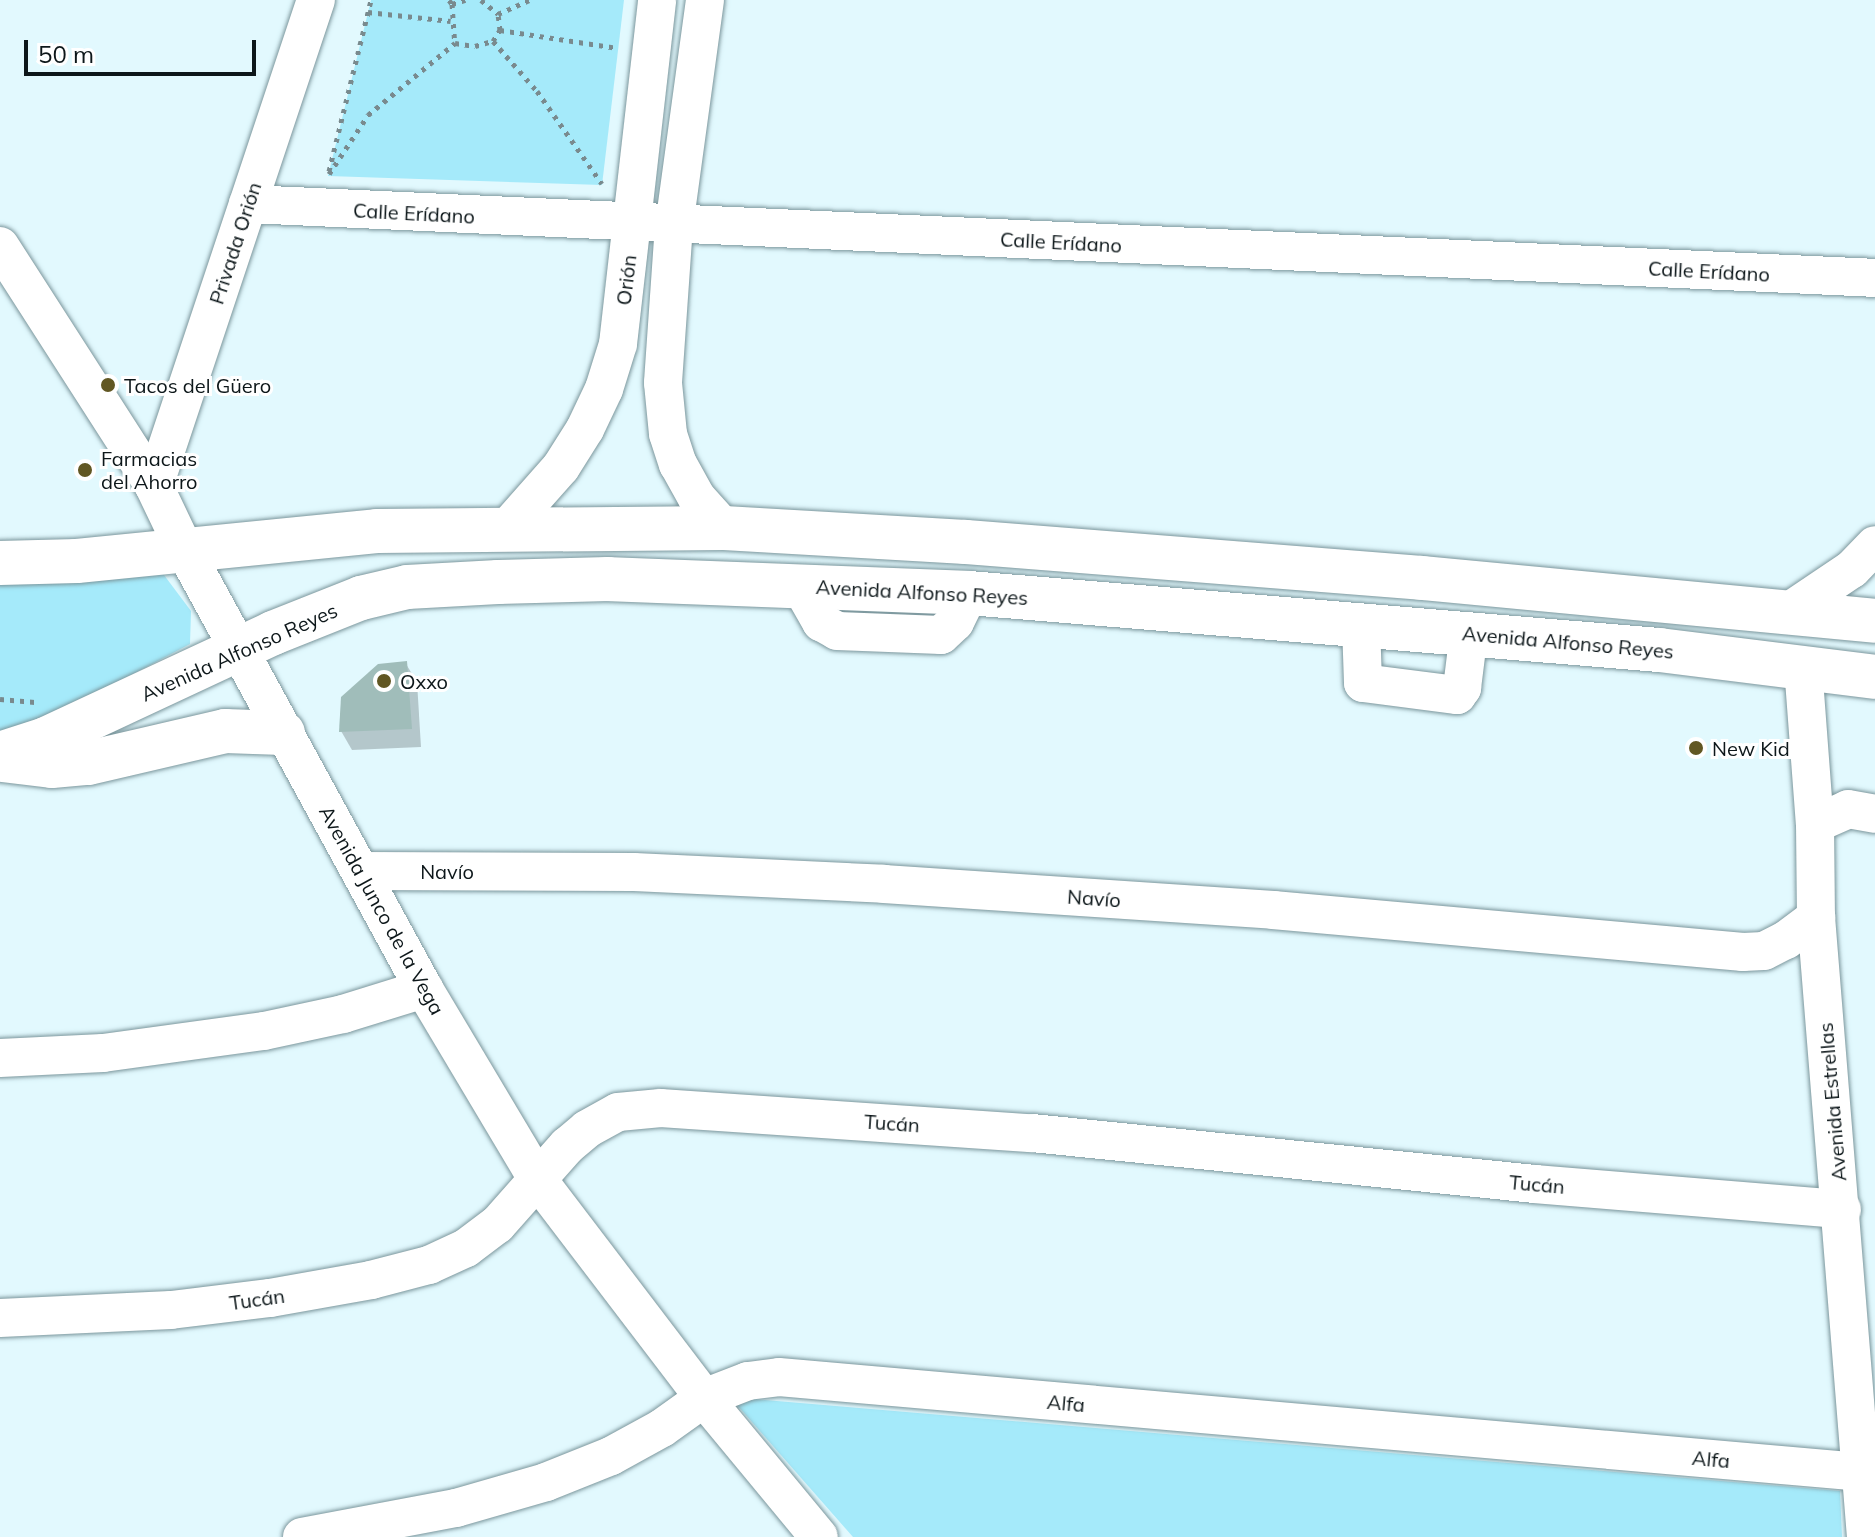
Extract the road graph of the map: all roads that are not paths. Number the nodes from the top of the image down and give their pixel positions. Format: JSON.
{"nodes":[{"id":1,"x":316,"y":0,"type":"edge"},
{"id":2,"x":657,"y":0,"type":"edge"},
{"id":3,"x":705,"y":0,"type":"edge"},
{"id":4,"x":248,"y":204,"type":"junction"},
{"id":5,"x":632,"y":224,"type":"junction"},
{"id":6,"x":674,"y":225,"type":"junction"},
{"id":7,"x":5,"y":262,"type":"edge"},
{"id":8,"x":1875,"y":278,"type":"edge"},
{"id":9,"x":154,"y":486,"type":"junction"},
{"id":10,"x":507,"y":528,"type":"junction"},
{"id":11,"x":724,"y":528,"type":"junction"},
{"id":12,"x":1875,"y":545,"type":"edge"},
{"id":13,"x":184,"y":549,"type":"junction"},
{"id":14,"x":0,"y":563,"type":"edge"},
{"id":15,"x":1785,"y":614,"type":"junction"},
{"id":16,"x":1875,"y":621,"type":"edge"},
{"id":17,"x":1361,"y":625,"type":"junction"},
{"id":18,"x":1469,"y":632,"type":"junction"},
{"id":19,"x":239,"y":650,"type":"junction"},
{"id":20,"x":1803,"y":666,"type":"junction"},
{"id":21,"x":1875,"y":677,"type":"edge"},
{"id":22,"x":283,"y":733,"type":"junction"},
{"id":23,"x":0,"y":757,"type":"edge"},
{"id":24,"x":1875,"y":814,"type":"edge"},
{"id":25,"x":1815,"y":824,"type":"junction"},
{"id":26,"x":360,"y":871,"type":"junction"},
{"id":27,"x":1816,"y":917,"type":"junction"},
{"id":28,"x":424,"y":989,"type":"junction"},
{"id":29,"x":0,"y":1058,"type":"edge"},
{"id":30,"x":538,"y":1180,"type":"junction"},
{"id":31,"x":1842,"y":1209,"type":"junction"},
{"id":32,"x":0,"y":1318,"type":"edge"},
{"id":33,"x":704,"y":1398,"type":"junction"},
{"id":34,"x":1860,"y":1472,"type":"junction"},
{"id":35,"x":302,"y":1537,"type":"edge"},
{"id":36,"x":819,"y":1537,"type":"edge"},
{"id":37,"x":1866,"y":1537,"type":"edge"}],
"edges":[{"from":1,"to":4,"type":"street","name":"Privada Orión"},
{"from":2,"to":5,"type":"street","name":"Orión"},
{"from":3,"to":6,"type":"street"},
{"from":4,"to":5,"type":"street","name":"Calle Erídano"},
{"from":4,"to":9,"type":"street","name":"Privada Orión"},
{"from":5,"to":6,"type":"street","name":"Calle Erídano"},
{"from":5,"to":10,"type":"street","name":"Orión"},
{"from":6,"to":8,"type":"street","name":"Calle Erídano"},
{"from":6,"to":11,"type":"street"},
{"from":7,"to":9,"type":"street","name":"Avenida Junco de la Vega"},
{"from":9,"to":13,"type":"street","name":"Avenida Junco de la Vega"},
{"from":10,"to":11,"type":"main road"},
{"from":10,"to":13,"type":"main road"},
{"from":11,"to":15,"type":"main road"},
{"from":12,"to":15,"type":"street"},
{"from":13,"to":14,"type":"main road"},
{"from":13,"to":19,"type":"street","name":"Avenida Junco de la Vega"},
{"from":15,"to":16,"type":"main road"},
{"from":17,"to":18,"type":"main road","name":"Avenida Alfonso Reyes"},
{"from":17,"to":18,"type":"street"},
{"from":17,"to":19,"type":"main road","name":"Avenida Alfonso Reyes"},
{"from":18,"to":20,"type":"main road","name":"Avenida Alfonso Reyes"},
{"from":19,"to":22,"type":"street","name":"Avenida Junco de la Vega"},
{"from":19,"to":23,"type":"main road","name":"Avenida Alfonso Reyes"},
{"from":20,"to":21,"type":"main road","name":"Avenida Alfonso Reyes"},
{"from":20,"to":25,"type":"street","name":"Avenida Estrellas"},
{"from":22,"to":23,"type":"main road"},
{"from":22,"to":26,"type":"street","name":"Avenida Junco de la Vega"},
{"from":24,"to":25,"type":"street"},
{"from":25,"to":27,"type":"street","name":"Avenida Estrellas"},
{"from":26,"to":27,"type":"street","name":"Navío"},
{"from":26,"to":28,"type":"street","name":"Avenida Junco de la Vega"},
{"from":27,"to":31,"type":"street","name":"Avenida Estrellas"},
{"from":28,"to":29,"type":"street"},
{"from":28,"to":30,"type":"street","name":"Avenida Junco de la Vega"},
{"from":30,"to":31,"type":"street","name":"Tucán"},
{"from":30,"to":32,"type":"street","name":"Tucán"},
{"from":30,"to":33,"type":"street","name":"Avenida Junco de la Vega"},
{"from":31,"to":34,"type":"street","name":"Avenida Estrellas"},
{"from":33,"to":34,"type":"street","name":"Alfa"},
{"from":33,"to":35,"type":"street","name":"Alfa"},
{"from":33,"to":36,"type":"street","name":"Avenida Junco de la Vega"},
{"from":34,"to":37,"type":"street","name":"Avenida Estrellas"}]}
